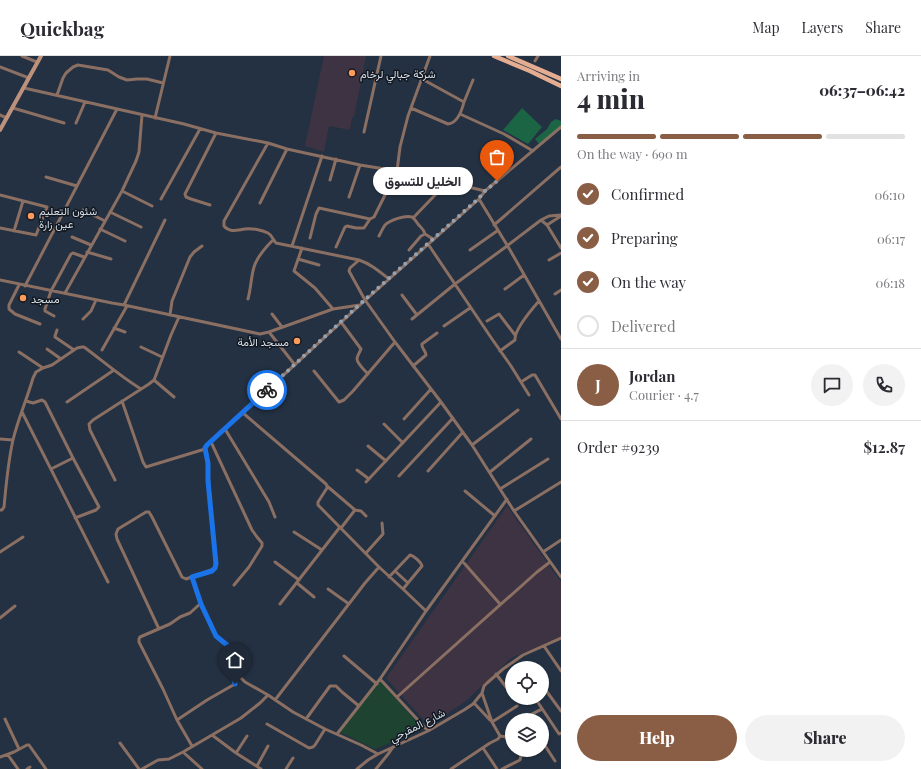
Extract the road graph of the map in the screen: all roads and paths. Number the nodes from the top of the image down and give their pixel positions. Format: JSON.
{"nodes":[{"id":1,"x":22,"y":56,"type":"edge"},
{"id":2,"x":41,"y":56,"type":"edge"},
{"id":3,"x":170,"y":56,"type":"edge"},
{"id":4,"x":381,"y":56,"type":"edge"},
{"id":5,"x":430,"y":56,"type":"edge"},
{"id":6,"x":494,"y":56,"type":"edge"},
{"id":7,"x":508,"y":56,"type":"edge"},
{"id":8,"x":538,"y":56,"type":"edge"},
{"id":9,"x":535,"y":61,"type":"dead end"},
{"id":10,"x":37,"y":62,"type":"junction"},
{"id":11,"x":0,"y":67,"type":"edge"},
{"id":12,"x":29,"y":78,"type":"junction"},
{"id":13,"x":422,"y":79,"type":"junction"},
{"id":14,"x":561,"y":79,"type":"edge"},
{"id":15,"x":473,"y":80,"type":"dead end"},
{"id":16,"x":163,"y":83,"type":"junction"},
{"id":17,"x":561,"y":86,"type":"edge"},
{"id":18,"x":24,"y":88,"type":"junction"},
{"id":19,"x":57,"y":95,"type":"junction"},
{"id":20,"x":85,"y":102,"type":"junction"},
{"id":21,"x":464,"y":102,"type":"junction"},
{"id":22,"x":13,"y":108,"type":"junction"},
{"id":23,"x":411,"y":108,"type":"junction"},
{"id":24,"x":117,"y":109,"type":"junction"},
{"id":25,"x":142,"y":114,"type":"junction"},
{"id":26,"x":460,"y":114,"type":"junction"},
{"id":27,"x":0,"y":115,"type":"edge"},
{"id":28,"x":6,"y":118,"type":"junction"},
{"id":29,"x":155,"y":118,"type":"junction"},
{"id":30,"x":64,"y":123,"type":"dead end"},
{"id":31,"x":76,"y":123,"type":"dead end"},
{"id":32,"x":561,"y":126,"type":"edge"},
{"id":33,"x":200,"y":129,"type":"junction"},
{"id":34,"x":0,"y":130,"type":"edge"},
{"id":35,"x":364,"y":132,"type":"dead end"},
{"id":36,"x":216,"y":133,"type":"junction"},
{"id":37,"x":268,"y":143,"type":"junction"},
{"id":38,"x":287,"y":149,"type":"junction"},
{"id":39,"x":533,"y":151,"type":"junction"},
{"id":40,"x":322,"y":156,"type":"junction"},
{"id":41,"x":336,"y":159,"type":"junction"},
{"id":42,"x":360,"y":165,"type":"junction"},
{"id":43,"x":561,"y":168,"type":"edge"},
{"id":44,"x":397,"y":171,"type":"junction"},
{"id":45,"x":46,"y":177,"type":"dead end"},
{"id":46,"x":330,"y":180,"type":"dead end"},
{"id":47,"x":77,"y":186,"type":"junction"},
{"id":48,"x":122,"y":191,"type":"junction"},
{"id":49,"x":485,"y":191,"type":"junction"},
{"id":50,"x":436,"y":194,"type":"dead end"},
{"id":51,"x":0,"y":195,"type":"edge"},
{"id":52,"x":349,"y":197,"type":"dead end"},
{"id":53,"x":161,"y":199,"type":"dead end"},
{"id":54,"x":478,"y":199,"type":"junction"},
{"id":55,"x":23,"y":201,"type":"junction"},
{"id":56,"x":260,"y":203,"type":"dead end"},
{"id":57,"x":210,"y":204,"type":"dead end"},
{"id":58,"x":152,"y":206,"type":"dead end"},
{"id":59,"x":83,"y":210,"type":"dead end"},
{"id":60,"x":110,"y":212,"type":"junction"},
{"id":61,"x":561,"y":215,"type":"edge"},
{"id":62,"x":413,"y":218,"type":"junction"},
{"id":63,"x":370,"y":219,"type":"junction"},
{"id":64,"x":165,"y":220,"type":"dead end"},
{"id":65,"x":541,"y":220,"type":"junction"},
{"id":66,"x":105,"y":221,"type":"junction"},
{"id":67,"x":494,"y":225,"type":"junction"},
{"id":68,"x":546,"y":225,"type":"junction"},
{"id":69,"x":141,"y":227,"type":"dead end"},
{"id":70,"x":0,"y":228,"type":"edge"},
{"id":71,"x":100,"y":230,"type":"junction"},
{"id":72,"x":14,"y":231,"type":"junction"},
{"id":73,"x":497,"y":231,"type":"junction"},
{"id":74,"x":425,"y":234,"type":"junction"},
{"id":75,"x":380,"y":236,"type":"dead end"},
{"id":76,"x":72,"y":237,"type":"dead end"},
{"id":77,"x":310,"y":238,"type":"dead end"},
{"id":78,"x":434,"y":239,"type":"junction"},
{"id":79,"x":273,"y":240,"type":"junction"},
{"id":80,"x":125,"y":241,"type":"dead end"},
{"id":81,"x":428,"y":244,"type":"junction"},
{"id":82,"x":91,"y":245,"type":"junction"},
{"id":83,"x":202,"y":246,"type":"dead end"},
{"id":84,"x":292,"y":246,"type":"junction"},
{"id":85,"x":507,"y":246,"type":"junction"},
{"id":86,"x":336,"y":247,"type":"dead end"},
{"id":87,"x":302,"y":248,"type":"junction"},
{"id":88,"x":561,"y":248,"type":"edge"},
{"id":89,"x":409,"y":250,"type":"dead end"},
{"id":90,"x":470,"y":250,"type":"dead end"},
{"id":91,"x":87,"y":252,"type":"junction"},
{"id":92,"x":561,"y":254,"type":"edge"},
{"id":93,"x":84,"y":257,"type":"junction"},
{"id":94,"x":298,"y":259,"type":"junction"},
{"id":95,"x":111,"y":260,"type":"dead end"},
{"id":96,"x":359,"y":260,"type":"junction"},
{"id":97,"x":549,"y":260,"type":"dead end"},
{"id":98,"x":320,"y":265,"type":"dead end"},
{"id":99,"x":524,"y":275,"type":"junction"},
{"id":100,"x":389,"y":279,"type":"junction"},
{"id":101,"x":0,"y":281,"type":"edge"},
{"id":102,"x":455,"y":284,"type":"junction"},
{"id":103,"x":19,"y":285,"type":"junction"},
{"id":104,"x":26,"y":286,"type":"junction"},
{"id":105,"x":504,"y":289,"type":"dead end"},
{"id":106,"x":561,"y":290,"type":"edge"},
{"id":107,"x":51,"y":291,"type":"junction"},
{"id":108,"x":65,"y":293,"type":"junction"},
{"id":109,"x":555,"y":294,"type":"dead end"},
{"id":110,"x":402,"y":295,"type":"dead end"},
{"id":111,"x":248,"y":299,"type":"dead end"},
{"id":112,"x":96,"y":300,"type":"junction"},
{"id":113,"x":365,"y":300,"type":"junction"},
{"id":114,"x":539,"y":301,"type":"junction"},
{"id":115,"x":360,"y":304,"type":"junction"},
{"id":116,"x":125,"y":305,"type":"junction"},
{"id":117,"x":470,"y":308,"type":"junction"},
{"id":118,"x":333,"y":309,"type":"junction"},
{"id":119,"x":272,"y":314,"type":"dead end"},
{"id":120,"x":170,"y":315,"type":"junction"},
{"id":121,"x":417,"y":315,"type":"junction"},
{"id":122,"x":54,"y":316,"type":"dead end"},
{"id":123,"x":179,"y":317,"type":"junction"},
{"id":124,"x":83,"y":319,"type":"dead end"},
{"id":125,"x":412,"y":319,"type":"dead end"},
{"id":126,"x":487,"y":321,"type":"dead end"},
{"id":127,"x":341,"y":322,"type":"junction"},
{"id":128,"x":40,"y":324,"type":"dead end"},
{"id":129,"x":444,"y":326,"type":"dead end"},
{"id":130,"x":282,"y":327,"type":"junction"},
{"id":131,"x":114,"y":328,"type":"junction"},
{"id":132,"x":57,"y":330,"type":"dead end"},
{"id":133,"x":125,"y":332,"type":"dead end"},
{"id":134,"x":269,"y":332,"type":"junction"},
{"id":135,"x":437,"y":333,"type":"dead end"},
{"id":136,"x":514,"y":335,"type":"junction"},
{"id":137,"x":561,"y":338,"type":"edge"},
{"id":138,"x":395,"y":342,"type":"junction"},
{"id":139,"x":141,"y":347,"type":"dead end"},
{"id":140,"x":47,"y":349,"type":"dead end"},
{"id":141,"x":74,"y":350,"type":"junction"},
{"id":142,"x":102,"y":350,"type":"dead end"},
{"id":143,"x":500,"y":351,"type":"junction"},
{"id":144,"x":19,"y":352,"type":"dead end"},
{"id":145,"x":162,"y":357,"type":"junction"},
{"id":146,"x":61,"y":359,"type":"junction"},
{"id":147,"x":295,"y":365,"type":"junction"},
{"id":148,"x":413,"y":366,"type":"junction"},
{"id":149,"x":43,"y":368,"type":"junction"},
{"id":150,"x":114,"y":370,"type":"junction"},
{"id":151,"x":314,"y":371,"type":"dead end"},
{"id":152,"x":368,"y":374,"type":"junction"},
{"id":153,"x":154,"y":380,"type":"junction"},
{"id":154,"x":521,"y":382,"type":"junction"},
{"id":155,"x":141,"y":389,"type":"junction"},
{"id":156,"x":431,"y":389,"type":"junction"},
{"id":157,"x":529,"y":395,"type":"dead end"},
{"id":158,"x":174,"y":398,"type":"dead end"},
{"id":159,"x":26,"y":401,"type":"junction"},
{"id":160,"x":122,"y":401,"type":"junction"},
{"id":161,"x":67,"y":402,"type":"dead end"},
{"id":162,"x":441,"y":402,"type":"junction"},
{"id":163,"x":518,"y":410,"type":"dead end"},
{"id":164,"x":22,"y":412,"type":"junction"},
{"id":165,"x":243,"y":413,"type":"junction"},
{"id":166,"x":453,"y":418,"type":"junction"},
{"id":167,"x":404,"y":419,"type":"dead end"},
{"id":168,"x":561,"y":419,"type":"edge"},
{"id":169,"x":384,"y":424,"type":"dead end"},
{"id":170,"x":225,"y":429,"type":"junction"},
{"id":171,"x":462,"y":432,"type":"junction"},
{"id":172,"x":0,"y":439,"type":"edge"},
{"id":173,"x":531,"y":439,"type":"dead end"},
{"id":174,"x":13,"y":440,"type":"junction"},
{"id":175,"x":211,"y":442,"type":"junction"},
{"id":176,"x":403,"y":443,"type":"junction"},
{"id":177,"x":472,"y":445,"type":"junction"},
{"id":178,"x":368,"y":446,"type":"dead end"},
{"id":179,"x":205,"y":448,"type":"junction"},
{"id":180,"x":73,"y":458,"type":"junction"},
{"id":181,"x":548,"y":459,"type":"dead end"},
{"id":182,"x":386,"y":461,"type":"junction"},
{"id":183,"x":51,"y":469,"type":"junction"},
{"id":184,"x":357,"y":470,"type":"dead end"},
{"id":185,"x":428,"y":471,"type":"dead end"},
{"id":186,"x":490,"y":472,"type":"junction"},
{"id":187,"x":399,"y":476,"type":"dead end"},
{"id":188,"x":115,"y":480,"type":"dead end"},
{"id":189,"x":561,"y":482,"type":"edge"},
{"id":190,"x":327,"y":486,"type":"junction"},
{"id":191,"x":500,"y":489,"type":"junction"},
{"id":192,"x":465,"y":491,"type":"dead end"},
{"id":193,"x":507,"y":499,"type":"junction"},
{"id":194,"x":0,"y":510,"type":"edge"},
{"id":195,"x":355,"y":510,"type":"junction"},
{"id":196,"x":514,"y":511,"type":"junction"},
{"id":197,"x":366,"y":516,"type":"dead end"},
{"id":198,"x":495,"y":516,"type":"junction"},
{"id":199,"x":275,"y":517,"type":"dead end"},
{"id":200,"x":75,"y":518,"type":"junction"},
{"id":201,"x":382,"y":523,"type":"dead end"},
{"id":202,"x":340,"y":527,"type":"junction"},
{"id":203,"x":294,"y":532,"type":"dead end"},
{"id":204,"x":23,"y":537,"type":"dead end"},
{"id":205,"x":561,"y":540,"type":"edge"},
{"id":206,"x":322,"y":550,"type":"junction"},
{"id":207,"x":0,"y":552,"type":"edge"},
{"id":208,"x":543,"y":552,"type":"junction"},
{"id":209,"x":366,"y":553,"type":"junction"},
{"id":210,"x":275,"y":562,"type":"dead end"},
{"id":211,"x":550,"y":562,"type":"junction"},
{"id":212,"x":464,"y":563,"type":"dead end"},
{"id":213,"x":379,"y":567,"type":"junction"},
{"id":214,"x":395,"y":571,"type":"junction"},
{"id":215,"x":192,"y":577,"type":"junction"},
{"id":216,"x":389,"y":577,"type":"junction"},
{"id":217,"x":561,"y":577,"type":"edge"},
{"id":218,"x":298,"y":581,"type":"junction"},
{"id":219,"x":108,"y":582,"type":"dead end"},
{"id":220,"x":408,"y":583,"type":"junction"},
{"id":221,"x":234,"y":585,"type":"dead end"},
{"id":222,"x":328,"y":589,"type":"dead end"},
{"id":223,"x":403,"y":589,"type":"junction"},
{"id":224,"x":314,"y":597,"type":"dead end"},
{"id":225,"x":201,"y":604,"type":"junction"},
{"id":226,"x":280,"y":604,"type":"dead end"},
{"id":227,"x":349,"y":604,"type":"junction"},
{"id":228,"x":500,"y":604,"type":"junction"},
{"id":229,"x":15,"y":606,"type":"dead end"},
{"id":230,"x":426,"y":611,"type":"junction"},
{"id":231,"x":0,"y":618,"type":"edge"},
{"id":232,"x":158,"y":629,"type":"junction"},
{"id":233,"x":561,"y":638,"type":"edge"},
{"id":234,"x":544,"y":646,"type":"junction"},
{"id":235,"x":344,"y":656,"type":"dead end"},
{"id":236,"x":233,"y":671,"type":"junction"},
{"id":237,"x":561,"y":671,"type":"edge"},
{"id":238,"x":496,"y":674,"type":"junction"},
{"id":239,"x":380,"y":679,"type":"junction"},
{"id":240,"x":377,"y":684,"type":"junction"},
{"id":241,"x":505,"y":686,"type":"edge"},
{"id":242,"x":482,"y":693,"type":"junction"},
{"id":243,"x":268,"y":695,"type":"junction"},
{"id":244,"x":549,"y":695,"type":"edge"},
{"id":245,"x":397,"y":697,"type":"junction"},
{"id":246,"x":275,"y":700,"type":"junction"},
{"id":247,"x":474,"y":703,"type":"junction"},
{"id":248,"x":539,"y":705,"type":"edge"},
{"id":249,"x":359,"y":706,"type":"junction"},
{"id":250,"x":517,"y":706,"type":"dead end"},
{"id":251,"x":542,"y":709,"type":"junction"},
{"id":252,"x":561,"y":711,"type":"edge"},
{"id":253,"x":534,"y":713,"type":"edge"},
{"id":254,"x":5,"y":719,"type":"dead end"},
{"id":255,"x":306,"y":719,"type":"junction"},
{"id":256,"x":177,"y":720,"type":"junction"},
{"id":257,"x":492,"y":722,"type":"junction"},
{"id":258,"x":267,"y":724,"type":"dead end"},
{"id":259,"x":326,"y":729,"type":"junction"},
{"id":260,"x":428,"y":731,"type":"junction"},
{"id":261,"x":337,"y":734,"type":"junction"},
{"id":262,"x":212,"y":735,"type":"junction"},
{"id":263,"x":560,"y":735,"type":"edge"},
{"id":264,"x":247,"y":736,"type":"dead end"},
{"id":265,"x":500,"y":736,"type":"junction"},
{"id":266,"x":505,"y":737,"type":"edge"},
{"id":267,"x":120,"y":743,"type":"dead end"},
{"id":268,"x":192,"y":746,"type":"junction"},
{"id":269,"x":268,"y":746,"type":"dead end"},
{"id":270,"x":393,"y":746,"type":"junction"},
{"id":271,"x":483,"y":748,"type":"junction"},
{"id":272,"x":19,"y":749,"type":"junction"},
{"id":273,"x":183,"y":752,"type":"junction"},
{"id":274,"x":549,"y":752,"type":"edge"},
{"id":275,"x":236,"y":753,"type":"junction"},
{"id":276,"x":378,"y":754,"type":"junction"},
{"id":277,"x":8,"y":755,"type":"junction"},
{"id":278,"x":0,"y":757,"type":"edge"},
{"id":279,"x":521,"y":757,"type":"edge"},
{"id":280,"x":293,"y":758,"type":"dead end"},
{"id":281,"x":555,"y":761,"type":"dead end"},
{"id":282,"x":512,"y":764,"type":"junction"},
{"id":283,"x":257,"y":766,"type":"junction"},
{"id":284,"x":457,"y":768,"type":"edge"},
{"id":285,"x":18,"y":769,"type":"edge"},
{"id":286,"x":46,"y":769,"type":"edge"},
{"id":287,"x":139,"y":769,"type":"edge"},
{"id":288,"x":142,"y":769,"type":"edge"},
{"id":289,"x":202,"y":769,"type":"edge"},
{"id":290,"x":261,"y":769,"type":"edge"},
{"id":291,"x":286,"y":769,"type":"edge"},
{"id":292,"x":357,"y":769,"type":"edge"},
{"id":293,"x":376,"y":769,"type":"edge"},
{"id":294,"x":451,"y":769,"type":"edge"},
{"id":295,"x":497,"y":769,"type":"edge"},
{"id":296,"x":502,"y":769,"type":"edge"},
{"id":297,"x":515,"y":769,"type":"edge"}],
"edges":[{"from":1,"to":10,"type":"street"},
{"from":2,"to":10,"type":"street"},
{"from":3,"to":16,"type":"street"},
{"from":4,"to":35,"type":"street"},
{"from":5,"to":13,"type":"street"},
{"from":6,"to":17,"type":"main road"},
{"from":7,"to":14,"type":"main road"},
{"from":8,"to":9,"type":"street"},
{"from":10,"to":12,"type":"street"},
{"from":11,"to":12,"type":"street"},
{"from":12,"to":18,"type":"street"},
{"from":13,"to":21,"type":"street"},
{"from":13,"to":23,"type":"street"},
{"from":15,"to":21,"type":"street"},
{"from":16,"to":19,"type":"street"},
{"from":16,"to":29,"type":"street"},
{"from":18,"to":19,"type":"street"},
{"from":18,"to":22,"type":"street"},
{"from":19,"to":20,"type":"street"},
{"from":20,"to":24,"type":"street"},
{"from":20,"to":31,"type":"street"},
{"from":21,"to":26,"type":"street"},
{"from":22,"to":28,"type":"street"},
{"from":22,"to":30,"type":"street"},
{"from":23,"to":26,"type":"street"},
{"from":23,"to":44,"type":"street"},
{"from":24,"to":25,"type":"street"},
{"from":24,"to":47,"type":"street"},
{"from":25,"to":29,"type":"street"},
{"from":25,"to":48,"type":"street"},
{"from":26,"to":39,"type":"street"},
{"from":27,"to":28,"type":"street"},
{"from":28,"to":34,"type":"street"},
{"from":29,"to":33,"type":"street"},
{"from":32,"to":39,"type":"street"},
{"from":33,"to":36,"type":"street"},
{"from":33,"to":53,"type":"street"},
{"from":36,"to":37,"type":"street"},
{"from":36,"to":57,"type":"street"},
{"from":37,"to":38,"type":"street"},
{"from":37,"to":79,"type":"street"},
{"from":38,"to":40,"type":"street"},
{"from":38,"to":56,"type":"street"},
{"from":39,"to":49,"type":"street"},
{"from":40,"to":41,"type":"street"},
{"from":40,"to":84,"type":"street"},
{"from":41,"to":42,"type":"street"},
{"from":41,"to":46,"type":"street"},
{"from":42,"to":44,"type":"street"},
{"from":42,"to":52,"type":"street"},
{"from":43,"to":67,"type":"street"},
{"from":44,"to":49,"type":"street"},
{"from":44,"to":63,"type":"street"},
{"from":45,"to":47,"type":"street"},
{"from":47,"to":104,"type":"street"},
{"from":48,"to":58,"type":"street"},
{"from":48,"to":60,"type":"street"},
{"from":49,"to":54,"type":"street"},
{"from":50,"to":62,"type":"street"},
{"from":51,"to":55,"type":"street"},
{"from":54,"to":67,"type":"street"},
{"from":54,"to":78,"type":"street"},
{"from":55,"to":72,"type":"street"},
{"from":55,"to":72,"type":"street"},
{"from":59,"to":66,"type":"street"},
{"from":60,"to":66,"type":"street"},
{"from":60,"to":69,"type":"street"},
{"from":61,"to":65,"type":"street"},
{"from":61,"to":68,"type":"street"},
{"from":62,"to":74,"type":"street"},
{"from":62,"to":75,"type":"street"},
{"from":63,"to":77,"type":"street"},
{"from":63,"to":86,"type":"street"},
{"from":64,"to":116,"type":"street"},
{"from":65,"to":68,"type":"street"},
{"from":65,"to":85,"type":"street"},
{"from":66,"to":71,"type":"street"},
{"from":67,"to":73,"type":"street"},
{"from":68,"to":88,"type":"street"},
{"from":70,"to":72,"type":"street"},
{"from":71,"to":80,"type":"street"},
{"from":71,"to":82,"type":"street"},
{"from":73,"to":85,"type":"street"},
{"from":73,"to":90,"type":"street"},
{"from":74,"to":78,"type":"street"},
{"from":74,"to":89,"type":"street"},
{"from":76,"to":82,"type":"street"},
{"from":78,"to":81,"type":"street"},
{"from":79,"to":84,"type":"street"},
{"from":79,"to":111,"type":"street"},
{"from":81,"to":100,"type":"street"},
{"from":81,"to":102,"type":"street"},
{"from":82,"to":91,"type":"street"},
{"from":83,"to":120,"type":"street"},
{"from":84,"to":87,"type":"street"},
{"from":85,"to":99,"type":"street"},
{"from":85,"to":102,"type":"street"},
{"from":87,"to":94,"type":"street"},
{"from":87,"to":96,"type":"street"},
{"from":91,"to":93,"type":"street"},
{"from":91,"to":95,"type":"street"},
{"from":92,"to":97,"type":"street"},
{"from":93,"to":107,"type":"street"},
{"from":93,"to":108,"type":"street"},
{"from":94,"to":98,"type":"street"},
{"from":94,"to":118,"type":"street"},
{"from":96,"to":100,"type":"street"},
{"from":96,"to":113,"type":"street"},
{"from":99,"to":105,"type":"street"},
{"from":99,"to":114,"type":"street"},
{"from":100,"to":113,"type":"street"},
{"from":101,"to":103,"type":"street"},
{"from":102,"to":117,"type":"street"},
{"from":102,"to":121,"type":"street"},
{"from":103,"to":104,"type":"street"},
{"from":103,"to":128,"type":"street"},
{"from":104,"to":107,"type":"street"},
{"from":106,"to":109,"type":"street"},
{"from":107,"to":108,"type":"street"},
{"from":107,"to":122,"type":"street"},
{"from":108,"to":112,"type":"street"},
{"from":110,"to":121,"type":"street"},
{"from":112,"to":116,"type":"street"},
{"from":112,"to":124,"type":"street"},
{"from":113,"to":115,"type":"street"},
{"from":113,"to":138,"type":"street"},
{"from":114,"to":136,"type":"street"},
{"from":114,"to":137,"type":"street"},
{"from":115,"to":118,"type":"street"},
{"from":115,"to":127,"type":"street"},
{"from":116,"to":120,"type":"street"},
{"from":116,"to":131,"type":"street"},
{"from":117,"to":129,"type":"street"},
{"from":117,"to":143,"type":"street"},
{"from":118,"to":130,"type":"street"},
{"from":119,"to":130,"type":"street"},
{"from":120,"to":123,"type":"street"},
{"from":121,"to":125,"type":"street"},
{"from":123,"to":134,"type":"street"},
{"from":123,"to":145,"type":"street"},
{"from":126,"to":136,"type":"street"},
{"from":127,"to":147,"type":"street"},
{"from":127,"to":152,"type":"street"},
{"from":130,"to":134,"type":"street"},
{"from":131,"to":133,"type":"street"},
{"from":131,"to":142,"type":"street"},
{"from":132,"to":141,"type":"street"},
{"from":134,"to":147,"type":"street"},
{"from":135,"to":148,"type":"street"},
{"from":136,"to":143,"type":"street"},
{"from":138,"to":148,"type":"street"},
{"from":138,"to":152,"type":"street"},
{"from":139,"to":145,"type":"street"},
{"from":140,"to":146,"type":"street"},
{"from":141,"to":146,"type":"street"},
{"from":141,"to":150,"type":"street"},
{"from":143,"to":154,"type":"street"},
{"from":144,"to":149,"type":"street"},
{"from":145,"to":153,"type":"street"},
{"from":146,"to":149,"type":"street"},
{"from":147,"to":165,"type":"street"},
{"from":148,"to":156,"type":"street"},
{"from":149,"to":159,"type":"street"},
{"from":150,"to":155,"type":"street"},
{"from":150,"to":161,"type":"street"},
{"from":151,"to":152,"type":"street"},
{"from":153,"to":155,"type":"street"},
{"from":153,"to":158,"type":"street"},
{"from":154,"to":157,"type":"street"},
{"from":154,"to":168,"type":"street"},
{"from":155,"to":160,"type":"street"},
{"from":156,"to":162,"type":"street"},
{"from":156,"to":167,"type":"street"},
{"from":159,"to":164,"type":"street"},
{"from":159,"to":180,"type":"street"},
{"from":160,"to":179,"type":"street"},
{"from":160,"to":188,"type":"street"},
{"from":162,"to":166,"type":"street"},
{"from":162,"to":176,"type":"street"},
{"from":163,"to":177,"type":"street"},
{"from":164,"to":174,"type":"street"},
{"from":164,"to":183,"type":"street"},
{"from":165,"to":170,"type":"street"},
{"from":165,"to":190,"type":"street"},
{"from":166,"to":171,"type":"street"},
{"from":166,"to":187,"type":"street"},
{"from":169,"to":176,"type":"street"},
{"from":170,"to":175,"type":"street"},
{"from":170,"to":199,"type":"street"},
{"from":171,"to":177,"type":"street"},
{"from":171,"to":185,"type":"street"},
{"from":172,"to":174,"type":"street"},
{"from":173,"to":186,"type":"street"},
{"from":174,"to":194,"type":"street"},
{"from":175,"to":179,"type":"street"},
{"from":175,"to":221,"type":"street"},
{"from":176,"to":182,"type":"street"},
{"from":177,"to":186,"type":"street"},
{"from":178,"to":182,"type":"street"},
{"from":179,"to":215,"type":"street"},
{"from":180,"to":183,"type":"street"},
{"from":180,"to":200,"type":"street"},
{"from":181,"to":191,"type":"street"},
{"from":182,"to":184,"type":"street"},
{"from":183,"to":200,"type":"street"},
{"from":186,"to":191,"type":"street"},
{"from":189,"to":196,"type":"street"},
{"from":190,"to":195,"type":"street"},
{"from":190,"to":202,"type":"street"},
{"from":191,"to":193,"type":"street"},
{"from":192,"to":198,"type":"street"},
{"from":193,"to":196,"type":"street"},
{"from":193,"to":198,"type":"street"},
{"from":195,"to":197,"type":"street"},
{"from":195,"to":202,"type":"street"},
{"from":196,"to":208,"type":"street"},
{"from":198,"to":230,"type":"street"},
{"from":200,"to":219,"type":"street"},
{"from":201,"to":209,"type":"street"},
{"from":202,"to":206,"type":"street"},
{"from":202,"to":209,"type":"street"},
{"from":203,"to":206,"type":"street"},
{"from":204,"to":207,"type":"street"},
{"from":205,"to":208,"type":"street"},
{"from":206,"to":218,"type":"street"},
{"from":208,"to":211,"type":"street"},
{"from":209,"to":213,"type":"street"},
{"from":210,"to":218,"type":"street"},
{"from":211,"to":217,"type":"street"},
{"from":211,"to":228,"type":"street"},
{"from":212,"to":228,"type":"street"},
{"from":213,"to":216,"type":"street"},
{"from":213,"to":227,"type":"street"},
{"from":214,"to":216,"type":"street"},
{"from":214,"to":220,"type":"street"},
{"from":214,"to":220,"type":"street"},
{"from":215,"to":225,"type":"street"},
{"from":215,"to":232,"type":"street"},
{"from":216,"to":223,"type":"street"},
{"from":218,"to":224,"type":"street"},
{"from":218,"to":226,"type":"street"},
{"from":220,"to":223,"type":"street"},
{"from":222,"to":227,"type":"street"},
{"from":223,"to":230,"type":"street"},
{"from":225,"to":232,"type":"street"},
{"from":225,"to":236,"type":"street"},
{"from":227,"to":246,"type":"street"},
{"from":228,"to":245,"type":"street"},
{"from":229,"to":231,"type":"street"},
{"from":230,"to":239,"type":"street"},
{"from":232,"to":256,"type":"street"},
{"from":233,"to":234,"type":"street","name":"شارع المقرحي"},
{"from":234,"to":237,"type":"street"},
{"from":234,"to":238,"type":"street","name":"شارع المقرحي"},
{"from":235,"to":240,"type":"street"},
{"from":236,"to":243,"type":"street"},
{"from":236,"to":256,"type":"street"},
{"from":238,"to":241,"type":"street"},
{"from":238,"to":242,"type":"street","name":"شارع المقرحي"},
{"from":239,"to":240,"type":"street"},
{"from":239,"to":245,"type":"street"},
{"from":240,"to":249,"type":"street"},
{"from":242,"to":247,"type":"street","name":"شارع المقرحي"},
{"from":242,"to":257,"type":"street"},
{"from":243,"to":246,"type":"street"},
{"from":243,"to":262,"type":"street"},
{"from":244,"to":252,"type":"street"},
{"from":245,"to":260,"type":"street"},
{"from":246,"to":255,"type":"street"},
{"from":247,"to":257,"type":"street"},
{"from":247,"to":260,"type":"street","name":"شارع المقرحي"},
{"from":248,"to":251,"type":"street"},
{"from":249,"to":255,"type":"street"},
{"from":249,"to":261,"type":"street"},
{"from":250,"to":257,"type":"street"},
{"from":251,"to":253,"type":"street"},
{"from":251,"to":263,"type":"street"},
{"from":254,"to":272,"type":"street"},
{"from":255,"to":259,"type":"street"},
{"from":256,"to":268,"type":"street"},
{"from":257,"to":265,"type":"street"},
{"from":258,"to":259,"type":"street"},
{"from":259,"to":261,"type":"street"},
{"from":260,"to":270,"type":"street","name":"شارع المقرحي"},
{"from":261,"to":276,"type":"street"},
{"from":262,"to":268,"type":"street"},
{"from":262,"to":275,"type":"street"},
{"from":264,"to":275,"type":"street"},
{"from":265,"to":266,"type":"street"},
{"from":265,"to":271,"type":"street"},
{"from":267,"to":287,"type":"street"},
{"from":268,"to":273,"type":"street"},
{"from":269,"to":283,"type":"street"},
{"from":270,"to":276,"type":"street","name":"شارع المقرحي"},
{"from":270,"to":293,"type":"street"},
{"from":271,"to":284,"type":"street"},
{"from":271,"to":295,"type":"street"},
{"from":272,"to":277,"type":"street"},
{"from":272,"to":286,"type":"street"},
{"from":273,"to":288,"type":"street"},
{"from":273,"to":289,"type":"street"},
{"from":274,"to":281,"type":"street"},
{"from":275,"to":283,"type":"street"},
{"from":276,"to":292,"type":"street","name":"شارع المقرحي"},
{"from":277,"to":278,"type":"street"},
{"from":277,"to":285,"type":"street"},
{"from":279,"to":282,"type":"street"},
{"from":280,"to":291,"type":"street"},
{"from":282,"to":296,"type":"street"},
{"from":282,"to":297,"type":"street"},
{"from":283,"to":290,"type":"street"},
{"from":284,"to":294,"type":"street"}]}
